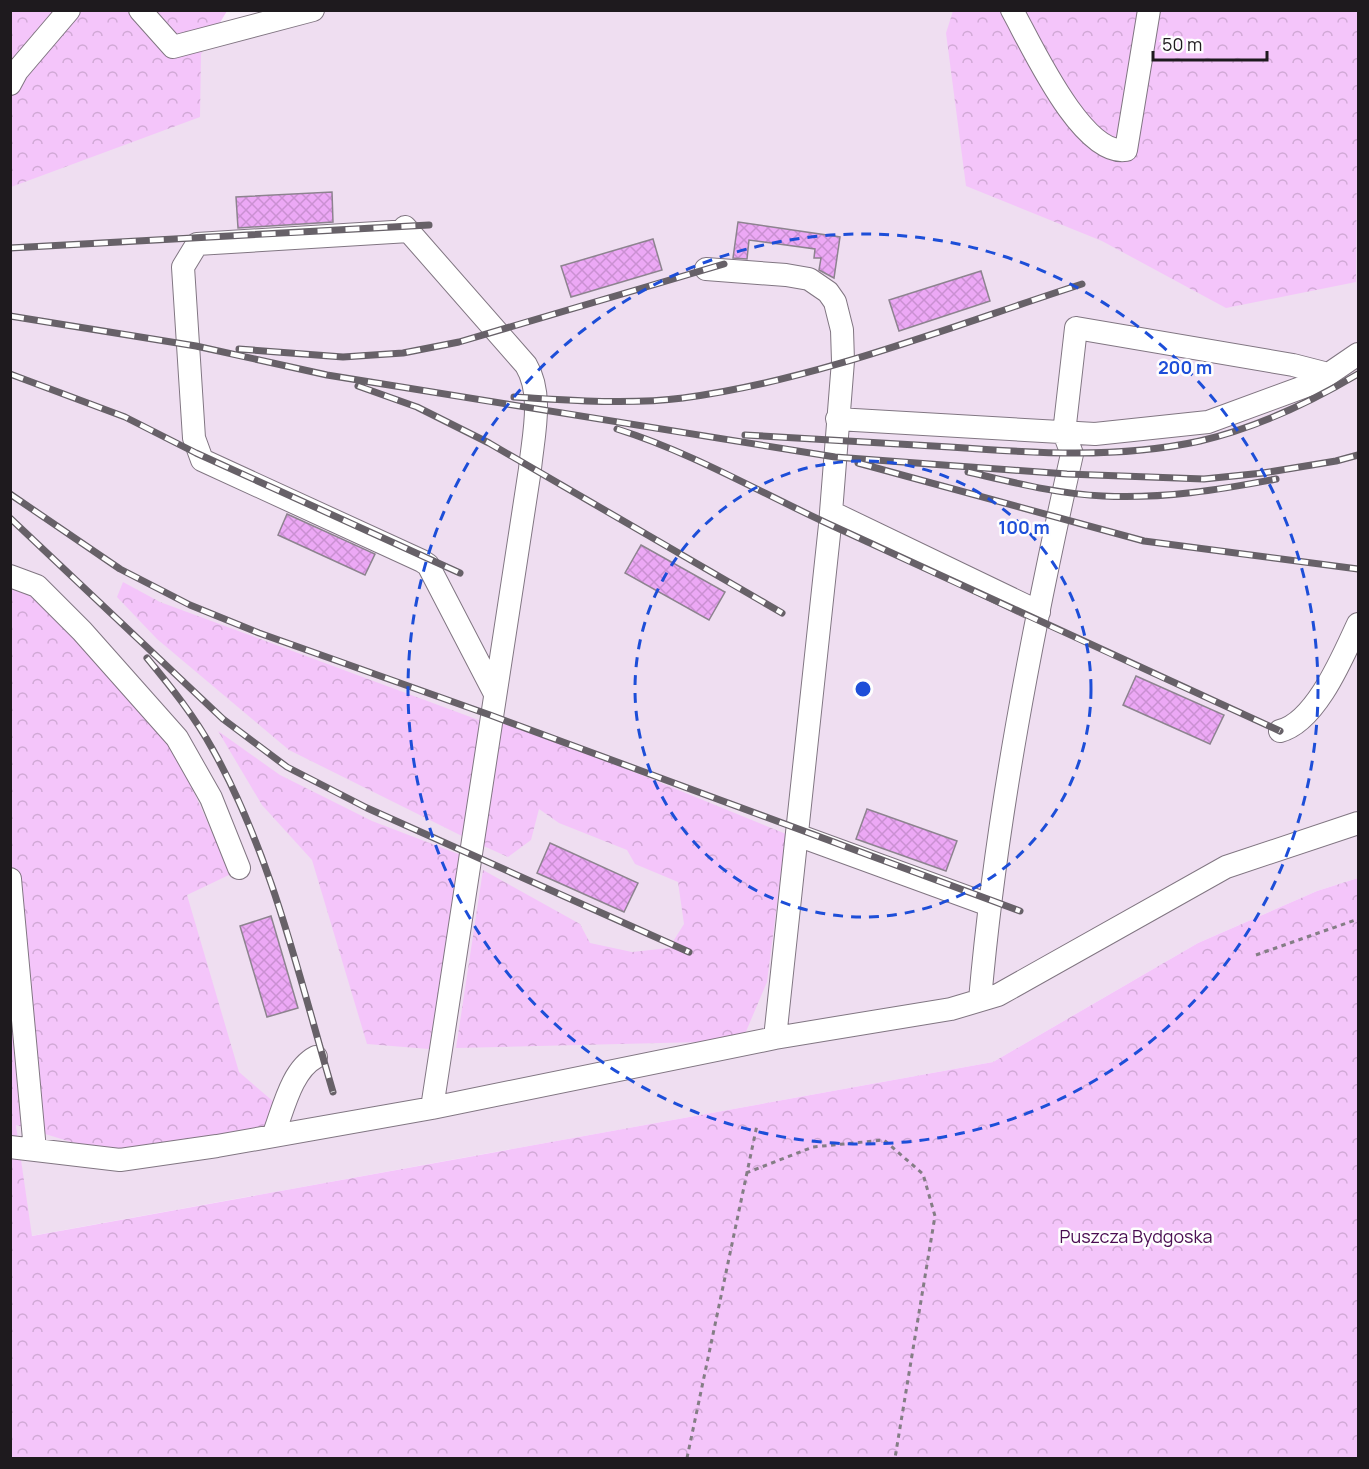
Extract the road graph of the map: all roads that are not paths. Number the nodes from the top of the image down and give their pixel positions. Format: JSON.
{"nodes":[{"id":1,"x":69,"y":10,"type":"edge"},
{"id":2,"x":140,"y":10,"type":"edge"},
{"id":3,"x":314,"y":10,"type":"edge"},
{"id":4,"x":1012,"y":10,"type":"edge"},
{"id":5,"x":1149,"y":10,"type":"edge"},
{"id":6,"x":10,"y":84,"type":"edge"},
{"id":7,"x":706,"y":269,"type":"dead end"},
{"id":8,"x":1359,"y":354,"type":"edge"},
{"id":9,"x":1328,"y":374,"type":"junction"},
{"id":10,"x":837,"y":420,"type":"junction"},
{"id":11,"x":1064,"y":433,"type":"junction"},
{"id":12,"x":831,"y":512,"type":"junction"},
{"id":13,"x":10,"y":576,"type":"edge"},
{"id":14,"x":1039,"y":612,"type":"junction"},
{"id":15,"x":1359,"y":624,"type":"edge"},
{"id":16,"x":494,"y":692,"type":"junction"},
{"id":17,"x":1280,"y":731,"type":"dead end"},
{"id":18,"x":1359,"y":823,"type":"edge"},
{"id":19,"x":797,"y":835,"type":"junction"},
{"id":20,"x":239,"y":868,"type":"dead end"},
{"id":21,"x":10,"y":879,"type":"edge"},
{"id":22,"x":989,"y":905,"type":"junction"},
{"id":23,"x":980,"y":1000,"type":"junction"},
{"id":24,"x":775,"y":1038,"type":"junction"},
{"id":25,"x":316,"y":1057,"type":"dead end"},
{"id":26,"x":432,"y":1108,"type":"junction"},
{"id":27,"x":273,"y":1136,"type":"junction"},
{"id":28,"x":10,"y":1147,"type":"edge"},
{"id":29,"x":35,"y":1150,"type":"junction"}],
"edges":[{"from":1,"to":6,"type":"lane"},
{"from":2,"to":3,"type":"lane"},
{"from":4,"to":5,"type":"lane"},
{"from":7,"to":10,"type":"lane"},
{"from":8,"to":9,"type":"lane"},
{"from":9,"to":11,"type":"lane"},
{"from":9,"to":11,"type":"lane"},
{"from":10,"to":11,"type":"lane"},
{"from":10,"to":12,"type":"lane"},
{"from":11,"to":14,"type":"lane"},
{"from":12,"to":14,"type":"lane"},
{"from":12,"to":19,"type":"lane"},
{"from":13,"to":20,"type":"lane"},
{"from":14,"to":22,"type":"lane"},
{"from":15,"to":17,"type":"lane"},
{"from":16,"to":16,"type":"lane"},
{"from":16,"to":26,"type":"lane"},
{"from":18,"to":23,"type":"lane"},
{"from":19,"to":22,"type":"lane"},
{"from":19,"to":24,"type":"lane"},
{"from":21,"to":29,"type":"lane"},
{"from":22,"to":23,"type":"lane"},
{"from":23,"to":24,"type":"lane"},
{"from":24,"to":26,"type":"lane"},
{"from":25,"to":27,"type":"lane"},
{"from":26,"to":27,"type":"lane"},
{"from":27,"to":29,"type":"lane"},
{"from":28,"to":29,"type":"lane"}]}
